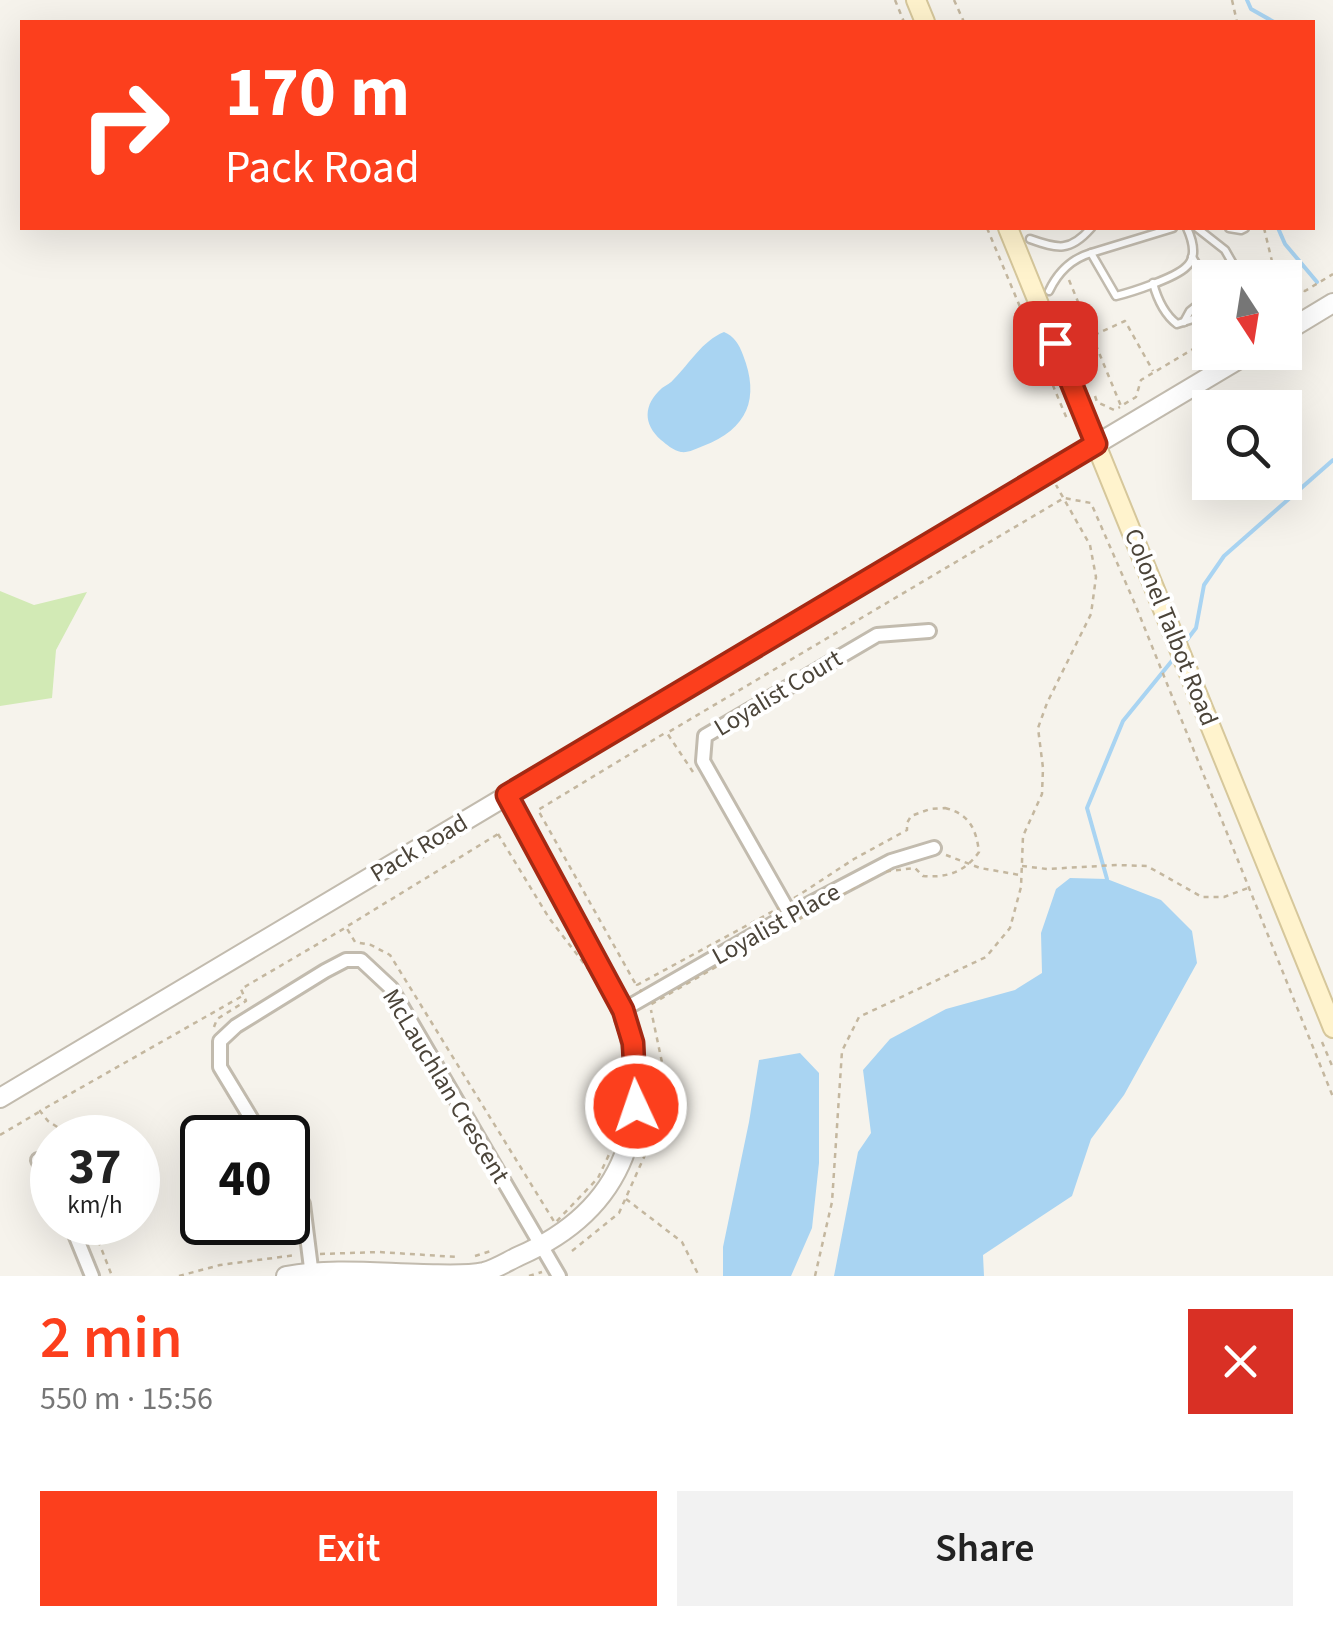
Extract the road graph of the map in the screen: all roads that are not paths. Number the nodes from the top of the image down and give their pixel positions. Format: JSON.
{"nodes":[{"id":1,"x":1009,"y":230,"type":"edge"},
{"id":2,"x":1089,"y":230,"type":"edge"},
{"id":3,"x":1166,"y":230,"type":"edge"},
{"id":4,"x":1188,"y":230,"type":"edge"},
{"id":5,"x":1200,"y":230,"type":"edge"},
{"id":6,"x":1030,"y":239,"type":"dead end"},
{"id":7,"x":1077,"y":244,"type":"junction"},
{"id":8,"x":1087,"y":254,"type":"junction"},
{"id":9,"x":1192,"y":257,"type":"junction"},
{"id":10,"x":1194,"y":260,"type":"edge"},
{"id":11,"x":1231,"y":260,"type":"edge"},
{"id":12,"x":1152,"y":283,"type":"junction"},
{"id":13,"x":1050,"y":290,"type":"dead end"},
{"id":14,"x":1333,"y":303,"type":"edge"},
{"id":15,"x":1192,"y":308,"type":"edge"},
{"id":16,"x":1192,"y":317,"type":"edge"},
{"id":17,"x":1184,"y":322,"type":"junction"},
{"id":18,"x":1302,"y":322,"type":"edge"},
{"id":19,"x":1220,"y":370,"type":"edge"},
{"id":20,"x":1096,"y":444,"type":"junction"},
{"id":21,"x":929,"y":631,"type":"dead end"},
{"id":22,"x":507,"y":795,"type":"junction"},
{"id":23,"x":934,"y":848,"type":"road end"},
{"id":24,"x":790,"y":914,"type":"junction"},
{"id":25,"x":623,"y":1010,"type":"junction"},
{"id":26,"x":1333,"y":1028,"type":"edge"},
{"id":27,"x":0,"y":1098,"type":"edge"},
{"id":28,"x":249,"y":1115,"type":"edge"},
{"id":29,"x":79,"y":1245,"type":"edge"},
{"id":30,"x":541,"y":1246,"type":"junction"},
{"id":31,"x":313,"y":1267,"type":"edge"},
{"id":32,"x":92,"y":1276,"type":"edge"},
{"id":33,"x":286,"y":1276,"type":"edge"},
{"id":34,"x":560,"y":1276,"type":"edge"}],
"edges":[{"from":1,"to":20,"type":"main road","name":"Colonel Talbot Road"},
{"from":2,"to":7,"type":"lane"},
{"from":3,"to":8,"type":"lane"},
{"from":4,"to":9,"type":"lane"},
{"from":5,"to":11,"type":"lane"},
{"from":6,"to":7,"type":"lane"},
{"from":7,"to":8,"type":"lane"},
{"from":8,"to":12,"type":"lane"},
{"from":8,"to":13,"type":"lane"},
{"from":9,"to":10,"type":"lane"},
{"from":9,"to":12,"type":"lane"},
{"from":12,"to":17,"type":"lane"},
{"from":14,"to":18,"type":"street"},
{"from":15,"to":17,"type":"lane"},
{"from":16,"to":17,"type":"lane"},
{"from":19,"to":20,"type":"street","name":"Pack Road"},
{"from":20,"to":22,"type":"street","name":"Pack Road"},
{"from":20,"to":26,"type":"main road","name":"Colonel Talbot Road"},
{"from":21,"to":24,"type":"street","name":"Loyalist Court"},
{"from":22,"to":25,"type":"street"},
{"from":22,"to":27,"type":"street","name":"Pack Road"},
{"from":23,"to":24,"type":"street","name":"Loyalist Place"},
{"from":24,"to":25,"type":"street","name":"Loyalist Place"},
{"from":25,"to":30,"type":"street"},
{"from":28,"to":30,"type":"street","name":"McLauchlan Crescent"},
{"from":29,"to":32,"type":"street"},
{"from":30,"to":31,"type":"street"},
{"from":30,"to":34,"type":"street"},
{"from":31,"to":33,"type":"street"}]}
